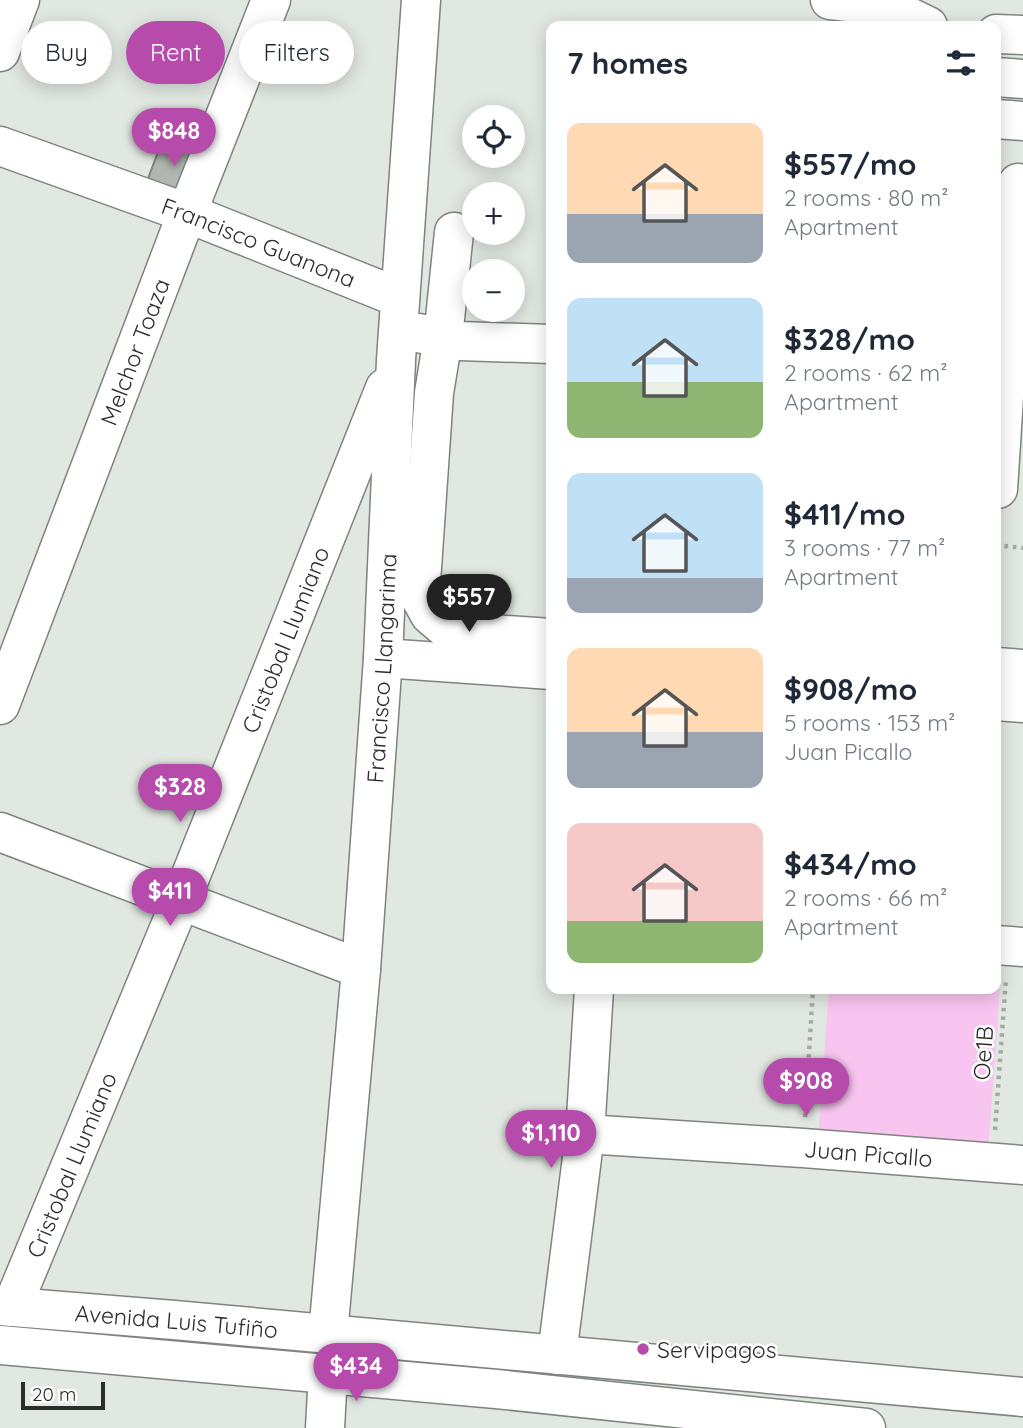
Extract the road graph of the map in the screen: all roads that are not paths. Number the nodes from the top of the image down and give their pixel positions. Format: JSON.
{"nodes":[{"id":1,"x":20,"y":0,"type":"edge"},
{"id":2,"x":271,"y":0,"type":"edge"},
{"id":3,"x":421,"y":0,"type":"edge"},
{"id":4,"x":830,"y":0,"type":"edge"},
{"id":5,"x":911,"y":13,"type":"edge"},
{"id":6,"x":1001,"y":34,"type":"edge"},
{"id":7,"x":1023,"y":35,"type":"edge"},
{"id":8,"x":0,"y":52,"type":"edge"},
{"id":9,"x":1001,"y":77,"type":"edge"},
{"id":10,"x":1023,"y":79,"type":"edge"},
{"id":11,"x":1001,"y":119,"type":"edge"},
{"id":12,"x":1023,"y":121,"type":"edge"},
{"id":13,"x":0,"y":146,"type":"edge"},
{"id":14,"x":1012,"y":183,"type":"edge"},
{"id":15,"x":187,"y":213,"type":"junction"},
{"id":16,"x":454,"y":232,"type":"dead end"},
{"id":17,"x":398,"y":329,"type":"junction"},
{"id":18,"x":443,"y":338,"type":"junction"},
{"id":19,"x":546,"y":344,"type":"edge"},
{"id":20,"x":1001,"y":423,"type":"edge"},
{"id":21,"x":546,"y":638,"type":"edge"},
{"id":22,"x":383,"y":658,"type":"junction"},
{"id":23,"x":1001,"y":667,"type":"edge"},
{"id":24,"x":1023,"y":669,"type":"edge"},
{"id":25,"x":546,"y":670,"type":"edge"},
{"id":26,"x":1001,"y":701,"type":"edge"},
{"id":27,"x":1023,"y":703,"type":"edge"},
{"id":28,"x":0,"y":705,"type":"edge"},
{"id":29,"x":0,"y":832,"type":"edge"},
{"id":30,"x":181,"y":900,"type":"junction"},
{"id":31,"x":361,"y":969,"type":"junction"},
{"id":32,"x":594,"y":994,"type":"edge"},
{"id":33,"x":585,"y":1134,"type":"junction"},
{"id":34,"x":1008,"y":1164,"type":"edge"},
{"id":35,"x":6,"y":1307,"type":"edge"},
{"id":36,"x":174,"y":1320,"type":"junction"},
{"id":37,"x":328,"y":1334,"type":"junction"},
{"id":38,"x":0,"y":1345,"type":"edge"},
{"id":39,"x":500,"y":1350,"type":"junction"},
{"id":40,"x":557,"y":1355,"type":"junction"},
{"id":41,"x":171,"y":1359,"type":"junction"},
{"id":42,"x":328,"y":1374,"type":"junction"},
{"id":43,"x":496,"y":1389,"type":"junction"},
{"id":44,"x":1023,"y":1397,"type":"edge"},
{"id":45,"x":829,"y":1427,"type":"edge"},
{"id":46,"x":325,"y":1428,"type":"edge"},
{"id":47,"x":866,"y":1428,"type":"edge"}],
"edges":[{"from":1,"to":8,"type":"street"},
{"from":2,"to":15,"type":"street","name":"Melchor Toaza"},
{"from":3,"to":17,"type":"street","name":"Francisco Llangarima"},
{"from":4,"to":5,"type":"street"},
{"from":6,"to":7,"type":"street"},
{"from":9,"to":10,"type":"street"},
{"from":11,"to":12,"type":"street"},
{"from":13,"to":15,"type":"street","name":"Francisco Guanona"},
{"from":14,"to":20,"type":"street"},
{"from":15,"to":17,"type":"street","name":"Francisco Guanona"},
{"from":15,"to":28,"type":"street","name":"Melchor Toaza"},
{"from":16,"to":18,"type":"street"},
{"from":17,"to":18,"type":"street","name":"Francisco Guanona"},
{"from":17,"to":22,"type":"street","name":"Francisco Llangarima"},
{"from":17,"to":30,"type":"street","name":"Cristobal Llumiano"},
{"from":18,"to":19,"type":"street","name":"Francisco Guanona"},
{"from":18,"to":21,"type":"street"},
{"from":22,"to":25,"type":"street"},
{"from":22,"to":31,"type":"street","name":"Francisco Llangarima"},
{"from":23,"to":24,"type":"street"},
{"from":26,"to":27,"type":"street"},
{"from":29,"to":30,"type":"street"},
{"from":30,"to":31,"type":"street"},
{"from":30,"to":35,"type":"street","name":"Cristobal Llumiano"},
{"from":31,"to":37,"type":"street","name":"Francisco Llangarima"},
{"from":32,"to":33,"type":"street"},
{"from":33,"to":34,"type":"street","name":"Juan Picallo"},
{"from":33,"to":40,"type":"street"},
{"from":35,"to":36,"type":"street","name":"Avenida Luis Tufiño"},
{"from":36,"to":37,"type":"street","name":"Avenida Luis Tufiño"},
{"from":36,"to":41,"type":"street"},
{"from":37,"to":39,"type":"street","name":"Avenida Luis Tufiño"},
{"from":38,"to":41,"type":"street","name":"Avenida Luis Tufiño"},
{"from":39,"to":40,"type":"street","name":"Avenida Luis Tufiño"},
{"from":39,"to":43,"type":"street"},
{"from":40,"to":44,"type":"street","name":"Avenida Luis Tufiño"},
{"from":41,"to":42,"type":"street","name":"Avenida Luis Tufiño"},
{"from":42,"to":43,"type":"street","name":"Avenida Luis Tufiño"},
{"from":42,"to":46,"type":"street"},
{"from":43,"to":45,"type":"street","name":"Avenida Luis Tufiño"},
{"from":45,"to":47,"type":"street","name":"Avenida Luis Tufiño"}]}
